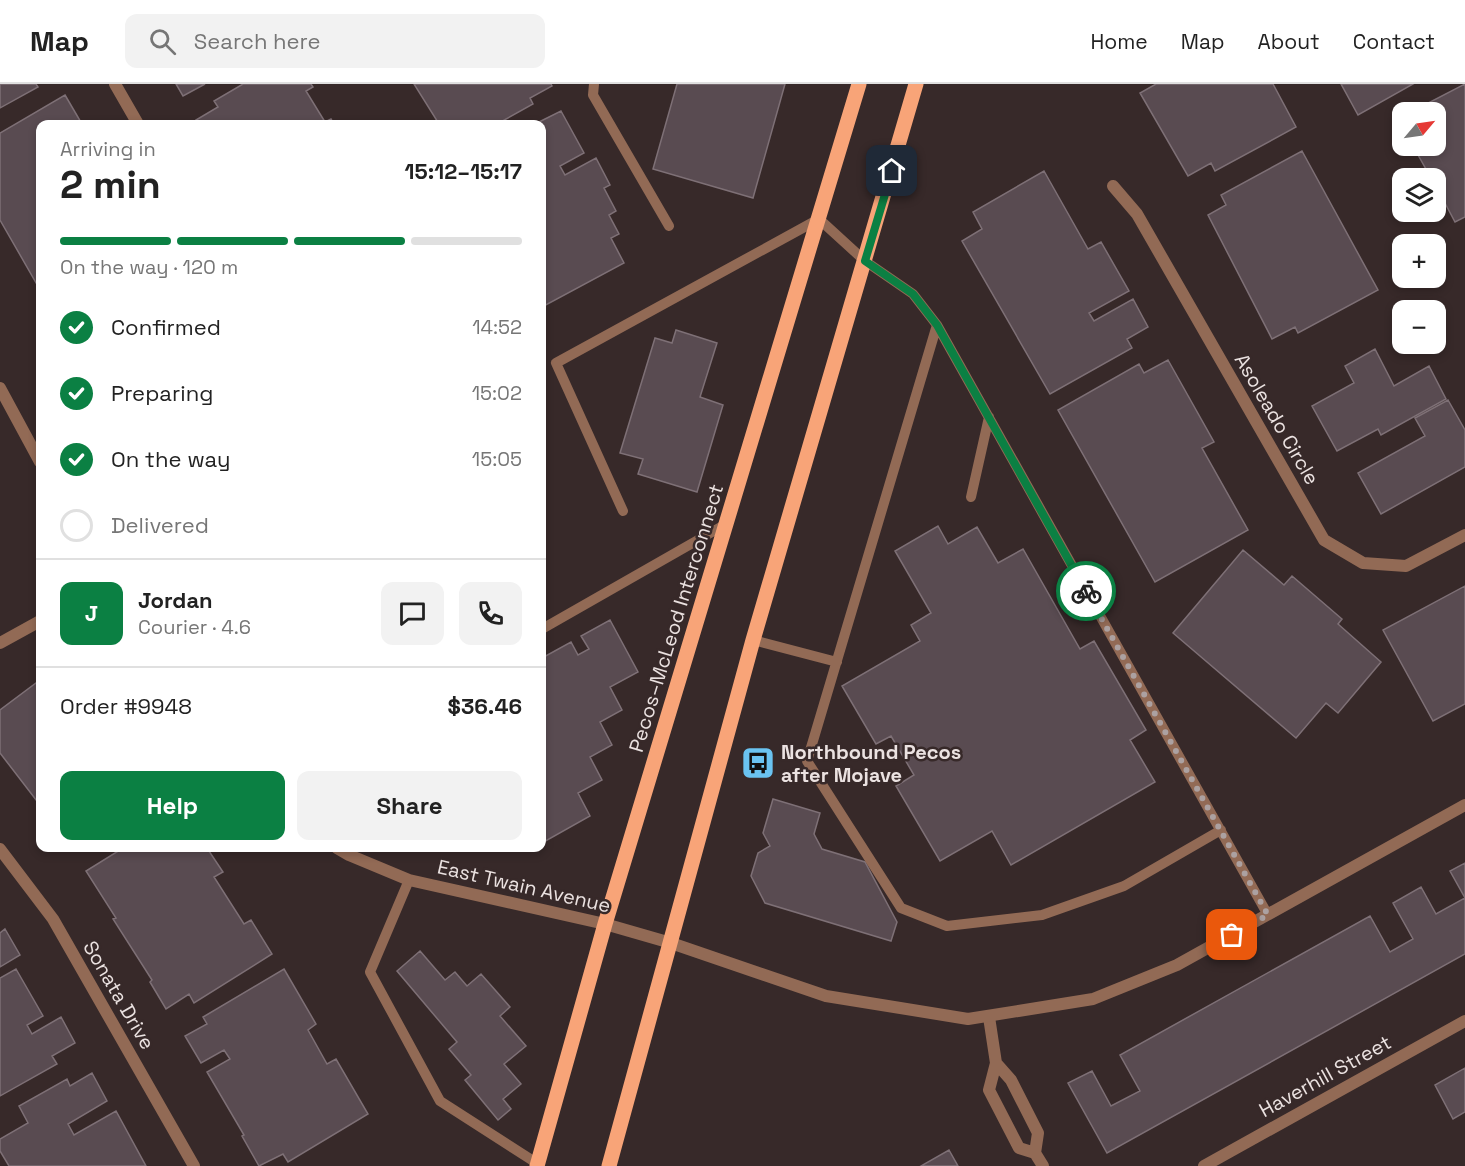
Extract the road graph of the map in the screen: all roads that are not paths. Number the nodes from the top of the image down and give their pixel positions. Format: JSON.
{"nodes":[{"id":1,"x":115,"y":84,"type":"edge"},
{"id":2,"x":594,"y":84,"type":"edge"},
{"id":3,"x":859,"y":84,"type":"edge"},
{"id":4,"x":916,"y":84,"type":"edge"},
{"id":5,"x":136,"y":120,"type":"edge"},
{"id":6,"x":1113,"y":186,"type":"dead end"},
{"id":7,"x":819,"y":219,"type":"junction"},
{"id":8,"x":669,"y":226,"type":"dead end"},
{"id":9,"x":865,"y":261,"type":"junction"},
{"id":10,"x":937,"y":325,"type":"junction"},
{"id":11,"x":0,"y":388,"type":"edge"},
{"id":12,"x":988,"y":417,"type":"junction"},
{"id":13,"x":36,"y":455,"type":"edge"},
{"id":14,"x":971,"y":497,"type":"dead end"},
{"id":15,"x":623,"y":511,"type":"dead end"},
{"id":16,"x":726,"y":524,"type":"junction"},
{"id":17,"x":1465,"y":534,"type":"edge"},
{"id":18,"x":36,"y":623,"type":"edge"},
{"id":19,"x":546,"y":627,"type":"edge"},
{"id":20,"x":753,"y":640,"type":"junction"},
{"id":21,"x":0,"y":643,"type":"edge"},
{"id":22,"x":837,"y":662,"type":"junction"},
{"id":23,"x":1465,"y":805,"type":"edge"},
{"id":24,"x":1221,"y":830,"type":"junction"},
{"id":25,"x":0,"y":849,"type":"edge"},
{"id":26,"x":344,"y":852,"type":"edge"},
{"id":27,"x":409,"y":880,"type":"junction"},
{"id":28,"x":1268,"y":915,"type":"junction"},
{"id":29,"x":605,"y":924,"type":"junction"},
{"id":30,"x":671,"y":943,"type":"junction"},
{"id":31,"x":989,"y":1017,"type":"junction"},
{"id":32,"x":1465,"y":1021,"type":"edge"},
{"id":33,"x":996,"y":1063,"type":"junction"},
{"id":34,"x":1035,"y":1153,"type":"junction"},
{"id":35,"x":538,"y":1165,"type":"edge"},
{"id":36,"x":194,"y":1166,"type":"edge"},
{"id":37,"x":609,"y":1166,"type":"edge"},
{"id":38,"x":1043,"y":1166,"type":"edge"},
{"id":39,"x":1204,"y":1166,"type":"edge"}],
"edges":[{"from":1,"to":5,"type":"street"},
{"from":2,"to":8,"type":"lane"},
{"from":3,"to":7,"type":"main road","name":"Pecos–McLeod Interconnect"},
{"from":4,"to":9,"type":"main road"},
{"from":6,"to":17,"type":"street","name":"Asoleado Circle"},
{"from":7,"to":9,"type":"lane"},
{"from":7,"to":15,"type":"lane"},
{"from":7,"to":16,"type":"main road","name":"Pecos–McLeod Interconnect"},
{"from":9,"to":10,"type":"lane"},
{"from":9,"to":20,"type":"main road"},
{"from":10,"to":12,"type":"lane"},
{"from":10,"to":22,"type":"lane"},
{"from":11,"to":13,"type":"street"},
{"from":12,"to":14,"type":"lane"},
{"from":12,"to":24,"type":"lane"},
{"from":16,"to":19,"type":"lane"},
{"from":16,"to":29,"type":"main road","name":"Pecos–McLeod Interconnect"},
{"from":18,"to":21,"type":"street"},
{"from":20,"to":22,"type":"lane"},
{"from":20,"to":30,"type":"main road"},
{"from":22,"to":24,"type":"lane"},
{"from":23,"to":28,"type":"street","name":"East Twain Avenue"},
{"from":24,"to":28,"type":"lane"},
{"from":25,"to":36,"type":"street","name":"Sonata Drive"},
{"from":26,"to":27,"type":"street","name":"East Twain Avenue"},
{"from":27,"to":29,"type":"street","name":"East Twain Avenue"},
{"from":27,"to":35,"type":"lane"},
{"from":28,"to":31,"type":"street","name":"East Twain Avenue"},
{"from":29,"to":30,"type":"street","name":"East Twain Avenue"},
{"from":29,"to":35,"type":"main road","name":"Pecos–McLeod Interconnect"},
{"from":30,"to":31,"type":"street","name":"East Twain Avenue"},
{"from":30,"to":37,"type":"main road"},
{"from":31,"to":33,"type":"street"},
{"from":32,"to":39,"type":"street","name":"Haverhill Street"},
{"from":33,"to":34,"type":"street"},
{"from":33,"to":34,"type":"street"},
{"from":34,"to":38,"type":"street"}]}
